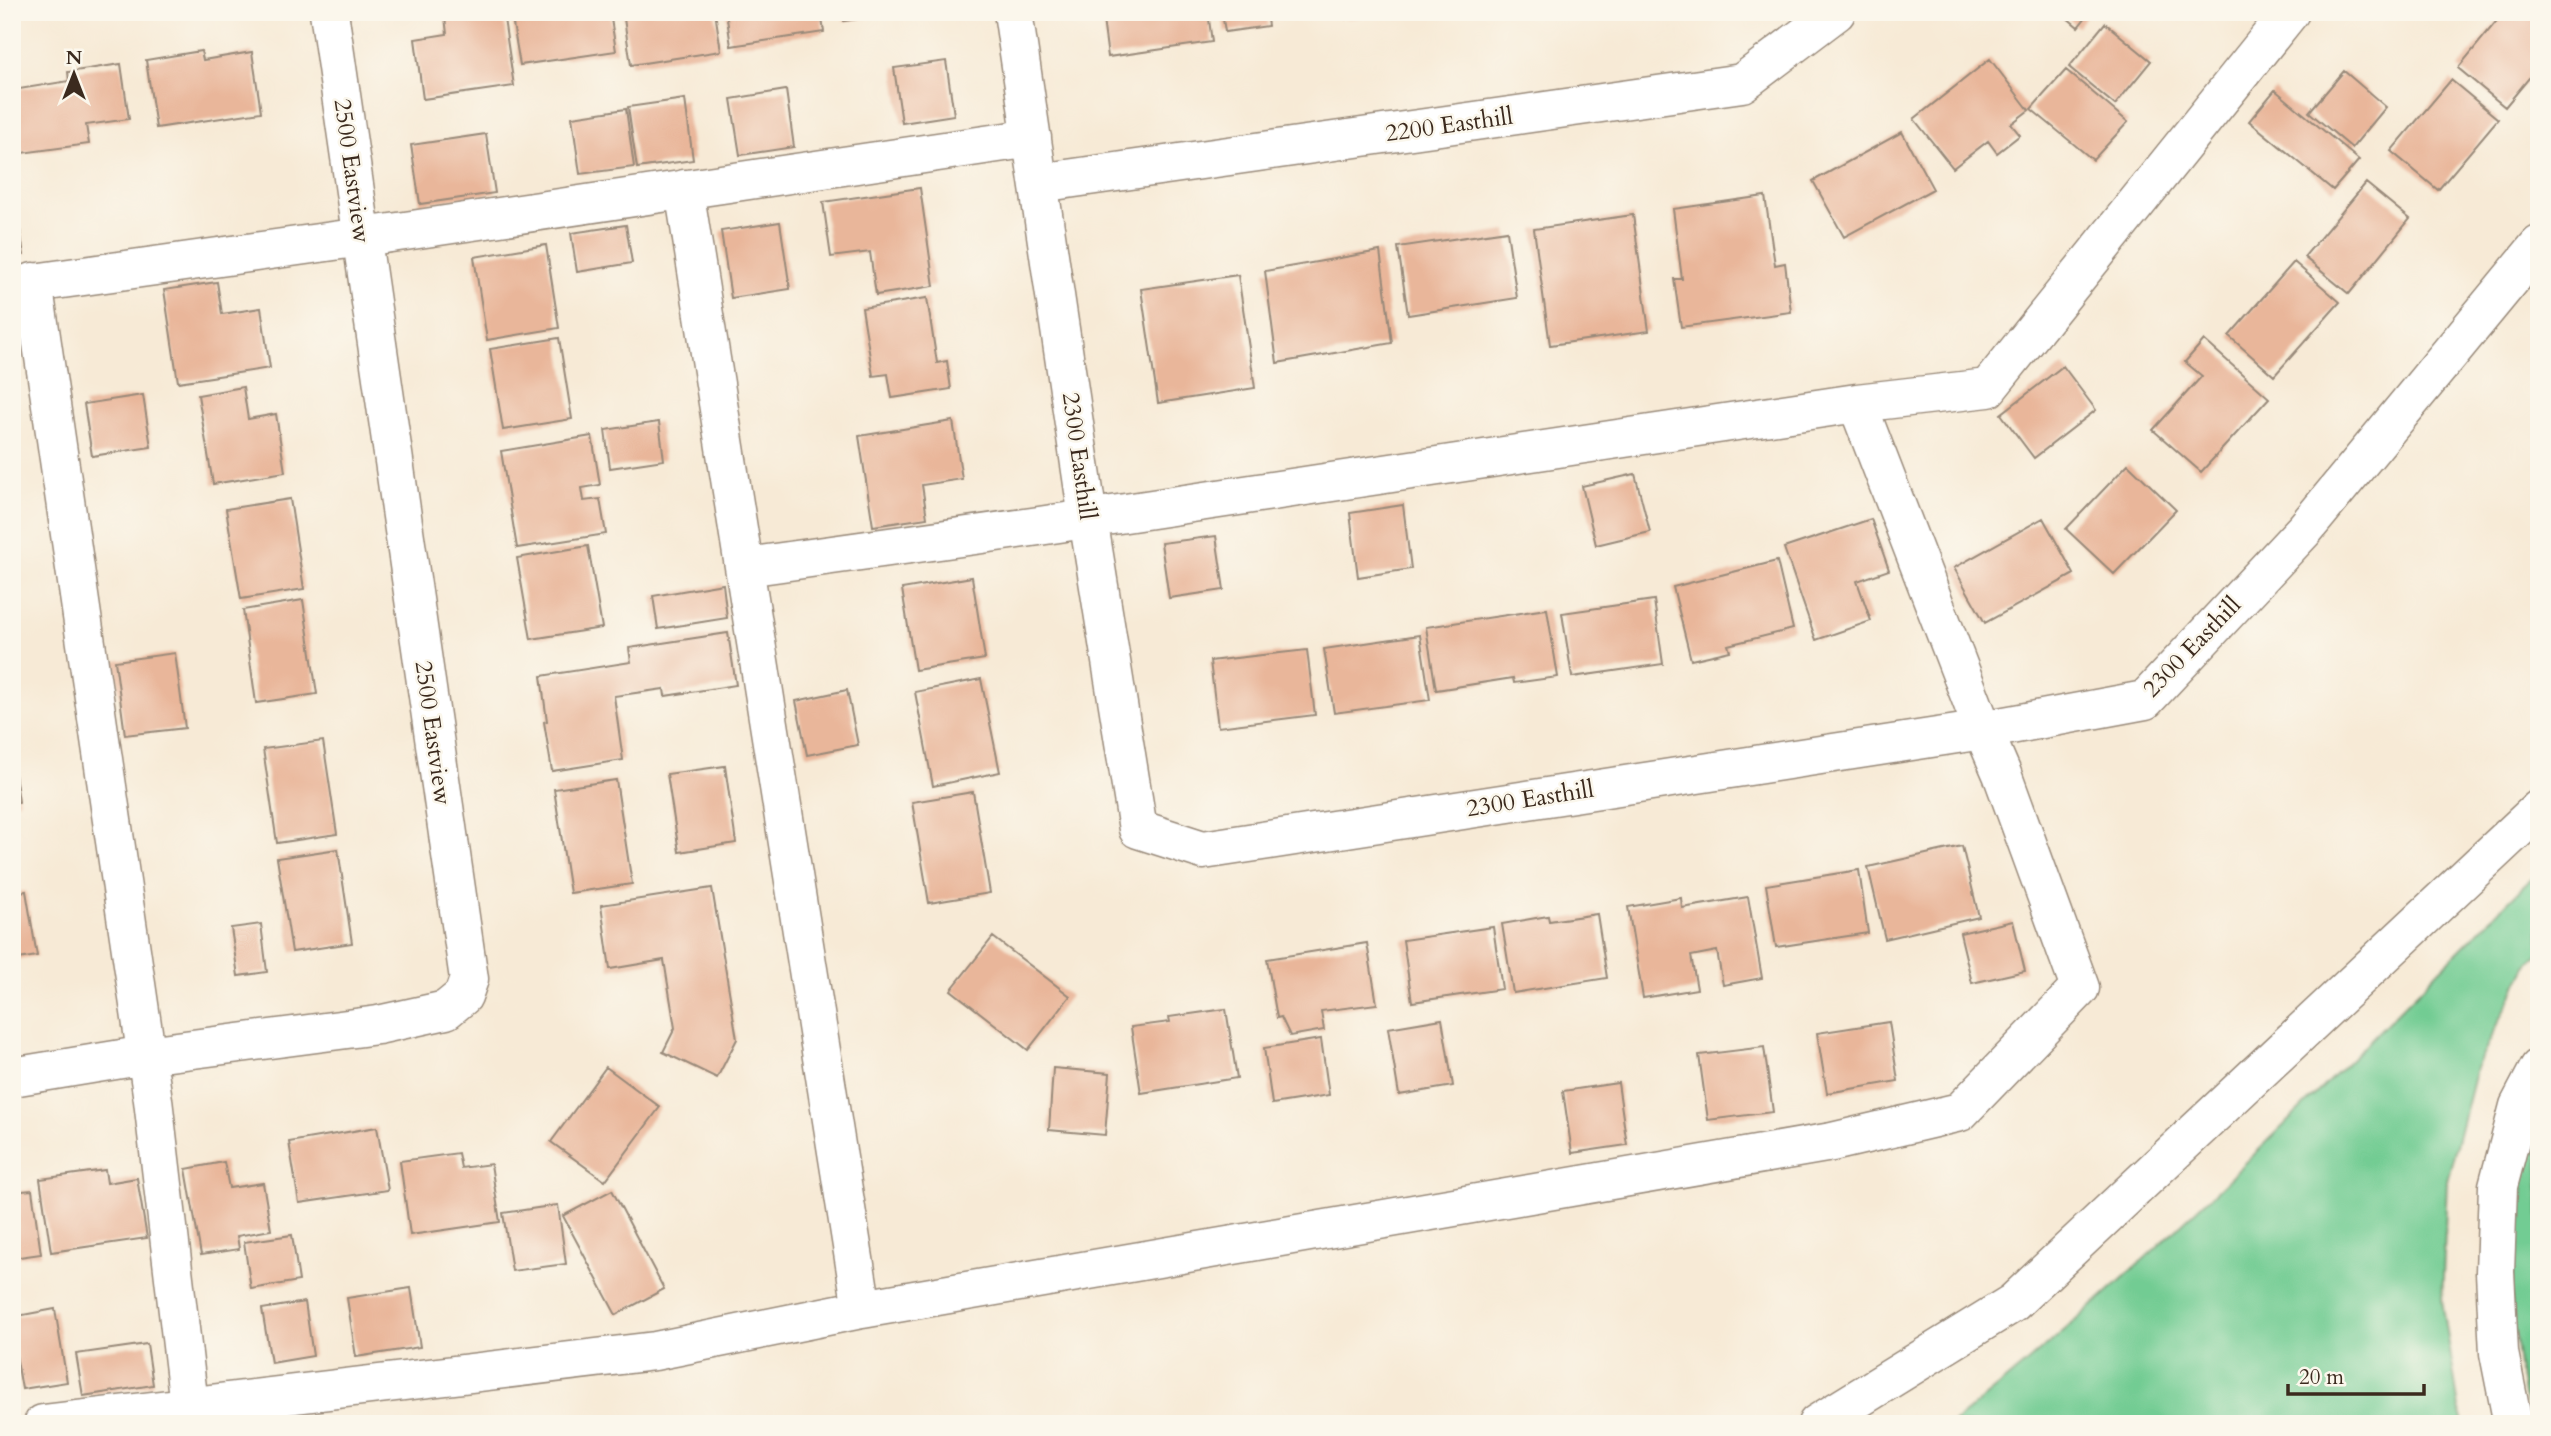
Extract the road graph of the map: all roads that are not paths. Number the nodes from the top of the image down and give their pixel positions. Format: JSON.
{"nodes":[{"id":1,"x":329,"y":12,"type":"edge"},
{"id":2,"x":1013,"y":12,"type":"edge"},
{"id":3,"x":1836,"y":12,"type":"edge"},
{"id":4,"x":2290,"y":12,"type":"edge"},
{"id":5,"x":1032,"y":138,"type":"junction"},
{"id":6,"x":1039,"y":183,"type":"junction"},
{"id":7,"x":684,"y":189,"type":"junction"},
{"id":8,"x":362,"y":237,"type":"junction"},
{"id":9,"x":2539,"y":245,"type":"edge"},
{"id":10,"x":22,"y":284,"type":"edge"},
{"id":11,"x":1857,"y":403,"type":"junction"},
{"id":12,"x":1088,"y":518,"type":"junction"},
{"id":13,"x":746,"y":567,"type":"junction"},
{"id":14,"x":1983,"y":730,"type":"junction"},
{"id":15,"x":2539,"y":809,"type":"edge"},
{"id":16,"x":146,"y":1055,"type":"junction"},
{"id":17,"x":2539,"y":1068,"type":"edge"},
{"id":18,"x":12,"y":1077,"type":"edge"},
{"id":19,"x":862,"y":1309,"type":"junction"},
{"id":20,"x":189,"y":1405,"type":"junction"},
{"id":21,"x":43,"y":1424,"type":"edge"},
{"id":22,"x":1817,"y":1424,"type":"edge"},
{"id":23,"x":2513,"y":1424,"type":"edge"}],
"edges":[{"from":1,"to":8,"type":"main road","name":"2500 Eastview"},
{"from":2,"to":5,"type":"main road","name":"2300 Easthill"},
{"from":3,"to":6,"type":"main road","name":"2200 Easthill"},
{"from":4,"to":11,"type":"main road"},
{"from":5,"to":6,"type":"main road","name":"2300 Easthill"},
{"from":5,"to":7,"type":"main road"},
{"from":6,"to":12,"type":"main road","name":"2300 Easthill"},
{"from":7,"to":8,"type":"main road"},
{"from":7,"to":13,"type":"main road"},
{"from":8,"to":10,"type":"main road"},
{"from":8,"to":16,"type":"main road","name":"2500 Eastview"},
{"from":9,"to":14,"type":"main road","name":"2300 Easthill"},
{"from":10,"to":16,"type":"main road"},
{"from":11,"to":12,"type":"main road"},
{"from":11,"to":14,"type":"main road"},
{"from":12,"to":13,"type":"main road"},
{"from":12,"to":14,"type":"main road","name":"2300 Easthill"},
{"from":13,"to":19,"type":"main road"},
{"from":14,"to":19,"type":"main road"},
{"from":15,"to":22,"type":"main road"},
{"from":16,"to":18,"type":"main road","name":"2500 Eastview"},
{"from":16,"to":20,"type":"main road"},
{"from":17,"to":23,"type":"main road"},
{"from":19,"to":20,"type":"main road"},
{"from":20,"to":21,"type":"main road"}]}
